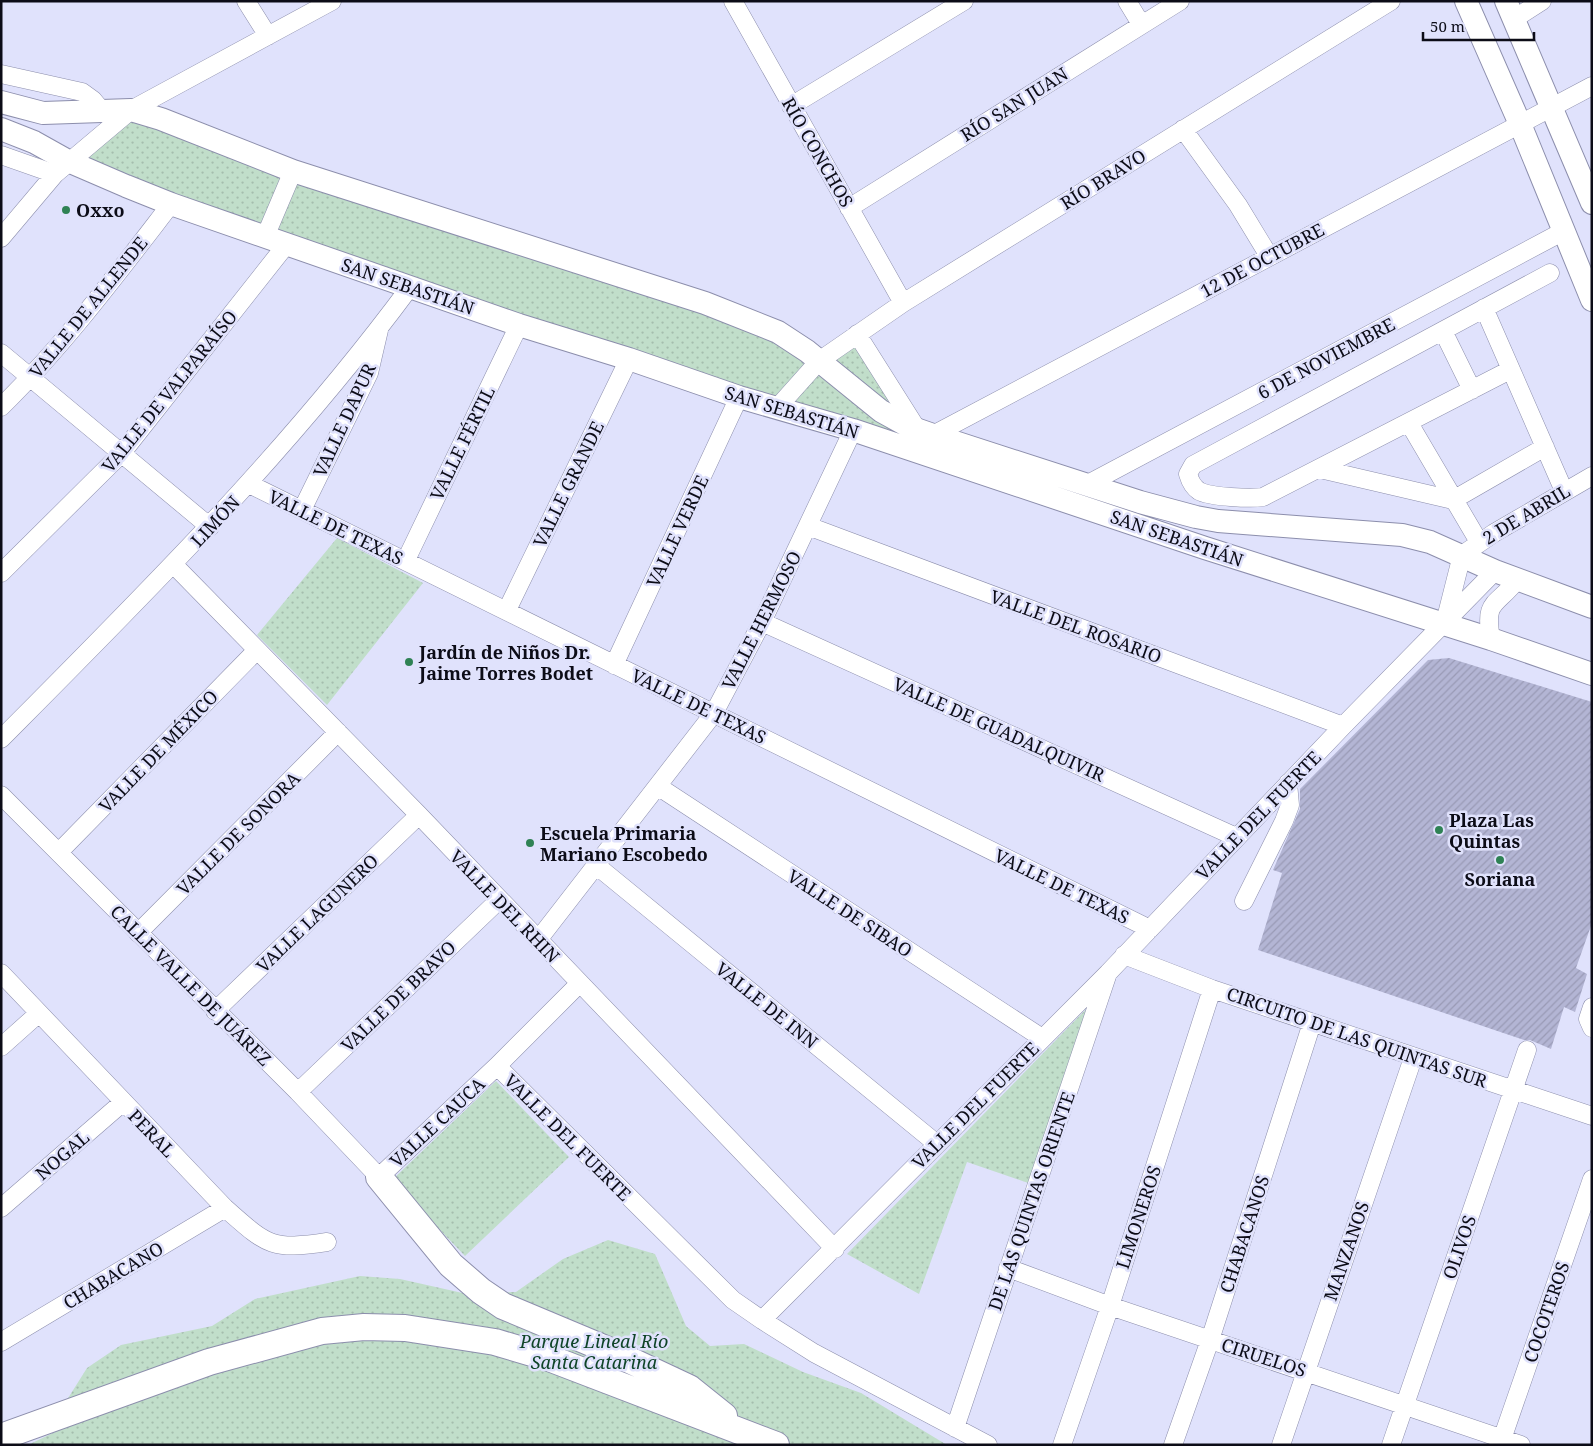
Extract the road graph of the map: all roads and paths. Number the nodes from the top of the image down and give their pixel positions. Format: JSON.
{"nodes":[{"id":1,"x":246,"y":1,"type":"edge"},
{"id":2,"x":332,"y":1,"type":"edge"},
{"id":3,"x":733,"y":1,"type":"edge"},
{"id":4,"x":964,"y":1,"type":"edge"},
{"id":5,"x":1127,"y":1,"type":"edge"},
{"id":6,"x":1180,"y":1,"type":"edge"},
{"id":7,"x":1391,"y":1,"type":"edge"},
{"id":8,"x":1466,"y":1,"type":"edge"},
{"id":9,"x":1542,"y":1,"type":"edge"},
{"id":10,"x":1510,"y":10,"type":"edge"},
{"id":11,"x":1141,"y":24,"type":"junction"},
{"id":12,"x":268,"y":36,"type":"junction"},
{"id":13,"x":1,"y":74,"type":"edge"},
{"id":14,"x":1592,"y":86,"type":"edge"},
{"id":15,"x":1,"y":102,"type":"edge"},
{"id":16,"x":791,"y":106,"type":"junction"},
{"id":17,"x":1550,"y":108,"type":"junction"},
{"id":18,"x":131,"y":110,"type":"junction"},
{"id":19,"x":102,"y":111,"type":"junction"},
{"id":20,"x":1520,"y":124,"type":"junction"},
{"id":21,"x":1,"y":129,"type":"edge"},
{"id":22,"x":1184,"y":129,"type":"junction"},
{"id":23,"x":1,"y":155,"type":"edge"},
{"id":24,"x":62,"y":168,"type":"junction"},
{"id":25,"x":293,"y":170,"type":"junction"},
{"id":26,"x":1592,"y":203,"type":"edge"},
{"id":27,"x":172,"y":204,"type":"junction"},
{"id":28,"x":849,"y":208,"type":"junction"},
{"id":29,"x":1564,"y":231,"type":"junction"},
{"id":30,"x":265,"y":237,"type":"junction"},
{"id":31,"x":1,"y":238,"type":"edge"},
{"id":32,"x":286,"y":244,"type":"junction"},
{"id":33,"x":1269,"y":256,"type":"junction"},
{"id":34,"x":1550,"y":273,"type":"dead end"},
{"id":35,"x":410,"y":286,"type":"junction"},
{"id":36,"x":1592,"y":300,"type":"edge"},
{"id":37,"x":903,"y":303,"type":"junction"},
{"id":38,"x":1484,"y":308,"type":"junction"},
{"id":39,"x":519,"y":325,"type":"junction"},
{"id":40,"x":380,"y":328,"type":"junction"},
{"id":41,"x":1443,"y":331,"type":"junction"},
{"id":42,"x":857,"y":334,"type":"junction"},
{"id":43,"x":1,"y":353,"type":"edge"},
{"id":44,"x":629,"y":359,"type":"junction"},
{"id":45,"x":819,"y":361,"type":"junction"},
{"id":46,"x":1510,"y":370,"type":"junction"},
{"id":47,"x":31,"y":378,"type":"junction"},
{"id":48,"x":1472,"y":390,"type":"junction"},
{"id":49,"x":739,"y":396,"type":"junction"},
{"id":50,"x":1,"y":407,"type":"edge"},
{"id":51,"x":777,"y":408,"type":"junction"},
{"id":52,"x":1409,"y":422,"type":"junction"},
{"id":53,"x":853,"y":430,"type":"junction"},
{"id":54,"x":925,"y":432,"type":"junction"},
{"id":55,"x":1545,"y":447,"type":"junction"},
{"id":56,"x":121,"y":454,"type":"junction"},
{"id":57,"x":1320,"y":469,"type":"junction"},
{"id":58,"x":1592,"y":476,"type":"edge"},
{"id":59,"x":249,"y":484,"type":"junction"},
{"id":60,"x":1088,"y":484,"type":"junction"},
{"id":61,"x":1564,"y":491,"type":"junction"},
{"id":62,"x":1454,"y":500,"type":"junction"},
{"id":63,"x":302,"y":510,"type":"junction"},
{"id":64,"x":808,"y":526,"type":"junction"},
{"id":65,"x":210,"y":527,"type":"junction"},
{"id":66,"x":1470,"y":548,"type":"junction"},
{"id":67,"x":406,"y":560,"type":"junction"},
{"id":68,"x":174,"y":565,"type":"junction"},
{"id":69,"x":1495,"y":572,"type":"junction"},
{"id":70,"x":1,"y":573,"type":"edge"},
{"id":71,"x":1516,"y":580,"type":"junction"},
{"id":72,"x":1592,"y":607,"type":"edge"},
{"id":73,"x":507,"y":610,"type":"junction"},
{"id":74,"x":762,"y":622,"type":"junction"},
{"id":75,"x":1444,"y":625,"type":"junction"},
{"id":76,"x":1491,"y":639,"type":"junction"},
{"id":77,"x":257,"y":650,"type":"junction"},
{"id":78,"x":614,"y":665,"type":"junction"},
{"id":79,"x":1592,"y":674,"type":"edge"},
{"id":80,"x":714,"y":713,"type":"junction"},
{"id":81,"x":1343,"y":726,"type":"junction"},
{"id":82,"x":338,"y":732,"type":"junction"},
{"id":83,"x":1,"y":739,"type":"edge"},
{"id":84,"x":1288,"y":783,"type":"junction"},
{"id":85,"x":659,"y":787,"type":"junction"},
{"id":86,"x":1,"y":795,"type":"edge"},
{"id":87,"x":418,"y":815,"type":"junction"},
{"id":88,"x":1236,"y":837,"type":"junction"},
{"id":89,"x":60,"y":852,"type":"junction"},
{"id":90,"x":597,"y":866,"type":"junction"},
{"id":91,"x":499,"y":900,"type":"junction"},
{"id":92,"x":1244,"y":901,"type":"dead end"},
{"id":93,"x":1150,"y":929,"type":"junction"},
{"id":94,"x":138,"y":934,"type":"junction"},
{"id":95,"x":538,"y":940,"type":"junction"},
{"id":96,"x":1124,"y":955,"type":"junction"},
{"id":97,"x":1,"y":973,"type":"edge"},
{"id":98,"x":1108,"y":974,"type":"junction"},
{"id":99,"x":580,"y":983,"type":"junction"},
{"id":100,"x":1212,"y":989,"type":"junction"},
{"id":101,"x":1592,"y":1007,"type":"edge"},
{"id":102,"x":215,"y":1011,"type":"junction"},
{"id":103,"x":38,"y":1014,"type":"junction"},
{"id":104,"x":1312,"y":1023,"type":"junction"},
{"id":105,"x":1592,"y":1028,"type":"edge"},
{"id":106,"x":1042,"y":1038,"type":"junction"},
{"id":107,"x":1,"y":1047,"type":"edge"},
{"id":108,"x":1527,"y":1050,"type":"dead end"},
{"id":109,"x":1413,"y":1058,"type":"junction"},
{"id":110,"x":497,"y":1066,"type":"junction"},
{"id":111,"x":1514,"y":1090,"type":"junction"},
{"id":112,"x":298,"y":1092,"type":"junction"},
{"id":113,"x":122,"y":1103,"type":"junction"},
{"id":114,"x":1592,"y":1116,"type":"edge"},
{"id":115,"x":937,"y":1144,"type":"junction"},
{"id":116,"x":379,"y":1177,"type":"junction"},
{"id":117,"x":1592,"y":1179,"type":"edge"},
{"id":118,"x":1,"y":1208,"type":"edge"},
{"id":119,"x":225,"y":1208,"type":"junction"},
{"id":120,"x":327,"y":1242,"type":"dead end"},
{"id":121,"x":834,"y":1249,"type":"junction"},
{"id":122,"x":1008,"y":1268,"type":"junction"},
{"id":123,"x":1110,"y":1306,"type":"junction"},
{"id":124,"x":762,"y":1320,"type":"junction"},
{"id":125,"x":1210,"y":1340,"type":"junction"},
{"id":126,"x":1,"y":1342,"type":"edge"},
{"id":127,"x":1305,"y":1371,"type":"junction"},
{"id":128,"x":1404,"y":1404,"type":"junction"},
{"id":129,"x":955,"y":1428,"type":"junction"},
{"id":130,"x":749,"y":1434,"type":"junction"},
{"id":131,"x":1,"y":1437,"type":"edge"},
{"id":132,"x":1501,"y":1442,"type":"edge"},
{"id":133,"x":776,"y":1445,"type":"edge"},
{"id":134,"x":988,"y":1445,"type":"edge"},
{"id":135,"x":1062,"y":1445,"type":"edge"},
{"id":136,"x":1172,"y":1445,"type":"edge"},
{"id":137,"x":1281,"y":1445,"type":"edge"},
{"id":138,"x":1391,"y":1445,"type":"edge"},
{"id":139,"x":1521,"y":1445,"type":"edge"}],
"edges":[{"from":1,"to":12,"type":"street"},
{"from":2,"to":12,"type":"street"},
{"from":3,"to":16,"type":"street","name":"RÍO CONCHOS"},
{"from":4,"to":16,"type":"street"},
{"from":5,"to":11,"type":"street"},
{"from":6,"to":11,"type":"street","name":"RÍO SAN JUAN"},
{"from":7,"to":22,"type":"street","name":"RÍO BRAVO"},
{"from":8,"to":20,"type":"main road"},
{"from":9,"to":10,"type":"street"},
{"from":10,"to":17,"type":"main road"},
{"from":11,"to":28,"type":"street","name":"RÍO SAN JUAN"},
{"from":12,"to":18,"type":"street"},
{"from":13,"to":19,"type":"street"},
{"from":14,"to":17,"type":"street","name":"12 DE OCTUBRE"},
{"from":15,"to":19,"type":"main road","name":"SAN SEBASTIÁN"},
{"from":16,"to":28,"type":"street","name":"RÍO CONCHOS"},
{"from":17,"to":20,"type":"street","name":"12 DE OCTUBRE"},
{"from":17,"to":26,"type":"main road"},
{"from":18,"to":19,"type":"main road","name":"SAN SEBASTIÁN"},
{"from":18,"to":24,"type":"street"},
{"from":18,"to":25,"type":"main road","name":"SAN SEBASTIÁN"},
{"from":20,"to":29,"type":"main road"},
{"from":20,"to":33,"type":"street","name":"12 DE OCTUBRE"},
{"from":21,"to":24,"type":"main road","name":"SAN SEBASTIÁN"},
{"from":22,"to":33,"type":"street"},
{"from":22,"to":37,"type":"street","name":"RÍO BRAVO"},
{"from":23,"to":24,"type":"street","name":"SAN SEBASTIÁN"},
{"from":24,"to":27,"type":"main road","name":"SAN SEBASTIÁN"},
{"from":24,"to":31,"type":"street"},
{"from":25,"to":30,"type":"street"},
{"from":25,"to":45,"type":"main road","name":"SAN SEBASTIÁN"},
{"from":27,"to":30,"type":"main road","name":"SAN SEBASTIÁN"},
{"from":27,"to":47,"type":"street","name":"VALLE DE ALLENDE"},
{"from":28,"to":37,"type":"street","name":"RÍO CONCHOS"},
{"from":29,"to":36,"type":"main road"},
{"from":29,"to":60,"type":"street","name":"6 DE NOVIEMBRE"},
{"from":30,"to":32,"type":"main road","name":"SAN SEBASTIÁN"},
{"from":32,"to":35,"type":"main road","name":"SAN SEBASTIÁN"},
{"from":32,"to":56,"type":"street","name":"VALLE DE VALPARAÍSO"},
{"from":33,"to":54,"type":"street","name":"12 DE OCTUBRE"},
{"from":34,"to":38,"type":"street"},
{"from":35,"to":39,"type":"main road","name":"SAN SEBASTIÁN"},
{"from":35,"to":40,"type":"street","name":"LIMÓN"},
{"from":37,"to":42,"type":"street","name":"RÍO BRAVO"},
{"from":38,"to":41,"type":"street"},
{"from":38,"to":46,"type":"street"},
{"from":39,"to":44,"type":"main road","name":"SAN SEBASTIÁN"},
{"from":39,"to":67,"type":"street","name":"VALLE FÉRTIL"},
{"from":40,"to":59,"type":"street","name":"LIMÓN"},
{"from":40,"to":63,"type":"street","name":"VALLE DAPUR"},
{"from":41,"to":48,"type":"street"},
{"from":41,"to":57,"type":"street"},
{"from":42,"to":45,"type":"street","name":"RÍO BRAVO"},
{"from":42,"to":54,"type":"street"},
{"from":43,"to":47,"type":"street"},
{"from":44,"to":49,"type":"main road","name":"SAN SEBASTIÁN"},
{"from":44,"to":73,"type":"street","name":"VALLE GRANDE"},
{"from":45,"to":51,"type":"street","name":"RÍO BRAVO"},
{"from":45,"to":54,"type":"main road","name":"SAN SEBASTIÁN"},
{"from":46,"to":48,"type":"street"},
{"from":46,"to":55,"type":"street"},
{"from":47,"to":50,"type":"street","name":"VALLE DE ALLENDE"},
{"from":47,"to":56,"type":"street"},
{"from":48,"to":52,"type":"street"},
{"from":49,"to":51,"type":"main road","name":"SAN SEBASTIÁN"},
{"from":49,"to":78,"type":"street","name":"VALLE VERDE"},
{"from":51,"to":53,"type":"main road","name":"SAN SEBASTIÁN"},
{"from":52,"to":57,"type":"street"},
{"from":52,"to":62,"type":"street"},
{"from":53,"to":64,"type":"street","name":"VALLE HERMOSO"},
{"from":53,"to":75,"type":"main road","name":"SAN SEBASTIÁN"},
{"from":54,"to":60,"type":"main road","name":"SAN SEBASTIÁN"},
{"from":55,"to":61,"type":"street"},
{"from":55,"to":62,"type":"street"},
{"from":56,"to":65,"type":"street"},
{"from":56,"to":70,"type":"street","name":"VALLE DE VALPARAÍSO"},
{"from":57,"to":62,"type":"street"},
{"from":58,"to":61,"type":"street","name":"2 DE ABRIL"},
{"from":59,"to":63,"type":"street","name":"VALLE DE TEXAS"},
{"from":59,"to":65,"type":"street","name":"LIMÓN"},
{"from":60,"to":66,"type":"main road","name":"SAN SEBASTIÁN"},
{"from":61,"to":66,"type":"street","name":"2 DE ABRIL"},
{"from":62,"to":66,"type":"street"},
{"from":63,"to":67,"type":"street","name":"VALLE DE TEXAS"},
{"from":64,"to":74,"type":"street","name":"VALLE HERMOSO"},
{"from":64,"to":81,"type":"street","name":"VALLE DEL ROSARIO"},
{"from":65,"to":68,"type":"street","name":"LIMÓN"},
{"from":66,"to":69,"type":"main road","name":"SAN SEBASTIÁN"},
{"from":66,"to":75,"type":"street"},
{"from":67,"to":73,"type":"street","name":"VALLE DE TEXAS"},
{"from":68,"to":77,"type":"street","name":"VALLE DEL RHIN"},
{"from":68,"to":83,"type":"street","name":"LIMÓN"},
{"from":69,"to":71,"type":"main road","name":"SAN SEBASTIÁN"},
{"from":69,"to":75,"type":"street","name":"VALLE DEL FUERTE"},
{"from":71,"to":72,"type":"main road","name":"SAN SEBASTIÁN"},
{"from":71,"to":76,"type":"street"},
{"from":73,"to":78,"type":"street","name":"VALLE DE TEXAS"},
{"from":74,"to":80,"type":"street","name":"VALLE HERMOSO"},
{"from":74,"to":88,"type":"street","name":"VALLE DE GUADALQUIVIR"},
{"from":75,"to":76,"type":"main road","name":"SAN SEBASTIÁN"},
{"from":75,"to":81,"type":"street","name":"VALLE DEL FUERTE"},
{"from":76,"to":79,"type":"main road","name":"SAN SEBASTIÁN"},
{"from":77,"to":82,"type":"street","name":"VALLE DEL RHIN"},
{"from":77,"to":89,"type":"street","name":"VALLE DE MÉXICO"},
{"from":78,"to":80,"type":"street","name":"VALLE DE TEXAS"},
{"from":80,"to":85,"type":"street","name":"VALLE HERMOSO"},
{"from":80,"to":93,"type":"street","name":"VALLE DE TEXAS"},
{"from":81,"to":84,"type":"street","name":"VALLE DEL FUERTE"},
{"from":82,"to":87,"type":"street","name":"VALLE DEL RHIN"},
{"from":82,"to":94,"type":"street","name":"VALLE DE SONORA"},
{"from":84,"to":88,"type":"street","name":"VALLE DEL FUERTE"},
{"from":84,"to":92,"type":"street"},
{"from":85,"to":90,"type":"street","name":"VALLE HERMOSO"},
{"from":85,"to":106,"type":"street","name":"VALLE DE SIBAO"},
{"from":86,"to":89,"type":"street","name":"CALLE VALLE DE JUÁREZ"},
{"from":87,"to":91,"type":"street","name":"VALLE DEL RHIN"},
{"from":87,"to":102,"type":"street","name":"VALLE LAGUNERO"},
{"from":88,"to":93,"type":"street","name":"VALLE DEL FUERTE"},
{"from":89,"to":94,"type":"street","name":"CALLE VALLE DE JUÁREZ"},
{"from":90,"to":95,"type":"street","name":"VALLE HERMOSO"},
{"from":90,"to":115,"type":"street","name":"VALLE DE INN"},
{"from":91,"to":95,"type":"street","name":"VALLE DEL RHIN"},
{"from":91,"to":112,"type":"street","name":"VALLE DE BRAVO"},
{"from":93,"to":96,"type":"street","name":"VALLE DEL FUERTE"},
{"from":94,"to":102,"type":"street","name":"CALLE VALLE DE JUÁREZ"},
{"from":95,"to":99,"type":"street","name":"VALLE DEL RHIN"},
{"from":96,"to":98,"type":"street","name":"VALLE DEL FUERTE"},
{"from":96,"to":100,"type":"street","name":"CIRCUITO DE LAS QUINTAS SUR"},
{"from":97,"to":103,"type":"street","name":"PERAL"},
{"from":98,"to":106,"type":"street","name":"VALLE DEL FUERTE"},
{"from":98,"to":122,"type":"street","name":"DE LAS QUINTAS ORIENTE"},
{"from":99,"to":110,"type":"street","name":"VALLE CAUCA"},
{"from":99,"to":121,"type":"street","name":"VALLE DEL RHIN"},
{"from":100,"to":104,"type":"street","name":"CIRCUITO DE LAS QUINTAS SUR"},
{"from":100,"to":123,"type":"street","name":"LIMONEROS"},
{"from":101,"to":105,"type":"street"},
{"from":102,"to":112,"type":"street","name":"CALLE VALLE DE JUÁREZ"},
{"from":103,"to":107,"type":"street"},
{"from":103,"to":113,"type":"street","name":"PERAL"},
{"from":104,"to":109,"type":"street","name":"CIRCUITO DE LAS QUINTAS SUR"},
{"from":104,"to":125,"type":"street","name":"CHABACANOS"},
{"from":106,"to":115,"type":"street","name":"VALLE DEL FUERTE"},
{"from":108,"to":111,"type":"street","name":"OLIVOS"},
{"from":109,"to":111,"type":"street","name":"CIRCUITO DE LAS QUINTAS SUR"},
{"from":109,"to":127,"type":"street","name":"MANZANOS"},
{"from":110,"to":116,"type":"street","name":"VALLE CAUCA"},
{"from":110,"to":124,"type":"street","name":"VALLE DEL FUERTE"},
{"from":111,"to":114,"type":"street","name":"CIRCUITO DE LAS QUINTAS SUR"},
{"from":111,"to":128,"type":"street","name":"OLIVOS"},
{"from":112,"to":116,"type":"street","name":"CALLE VALLE DE JUÁREZ"},
{"from":113,"to":118,"type":"street","name":"NOGAL"},
{"from":113,"to":119,"type":"street","name":"PERAL"},
{"from":115,"to":121,"type":"street","name":"VALLE DEL FUERTE"},
{"from":116,"to":130,"type":"highway"},
{"from":117,"to":132,"type":"street","name":"COCOTEROS"},
{"from":119,"to":120,"type":"street","name":"PERAL"},
{"from":119,"to":126,"type":"street","name":"CHABACANO"},
{"from":121,"to":124,"type":"street","name":"VALLE DEL FUERTE"},
{"from":122,"to":123,"type":"street","name":"CIRUELOS"},
{"from":122,"to":129,"type":"street","name":"DE LAS QUINTAS ORIENTE"},
{"from":123,"to":125,"type":"street","name":"CIRUELOS"},
{"from":123,"to":135,"type":"street","name":"LIMONEROS"},
{"from":124,"to":129,"type":"street"},
{"from":125,"to":127,"type":"street","name":"CIRUELOS"},
{"from":125,"to":136,"type":"street","name":"CHABACANOS"},
{"from":127,"to":128,"type":"street","name":"CIRUELOS"},
{"from":127,"to":137,"type":"street","name":"MANZANOS"},
{"from":128,"to":132,"type":"street","name":"CIRUELOS"},
{"from":128,"to":138,"type":"street","name":"OLIVOS"},
{"from":129,"to":134,"type":"street"},
{"from":130,"to":131,"type":"highway"},
{"from":130,"to":133,"type":"highway"},
{"from":132,"to":139,"type":"street","name":"CIRUELOS"}]}
